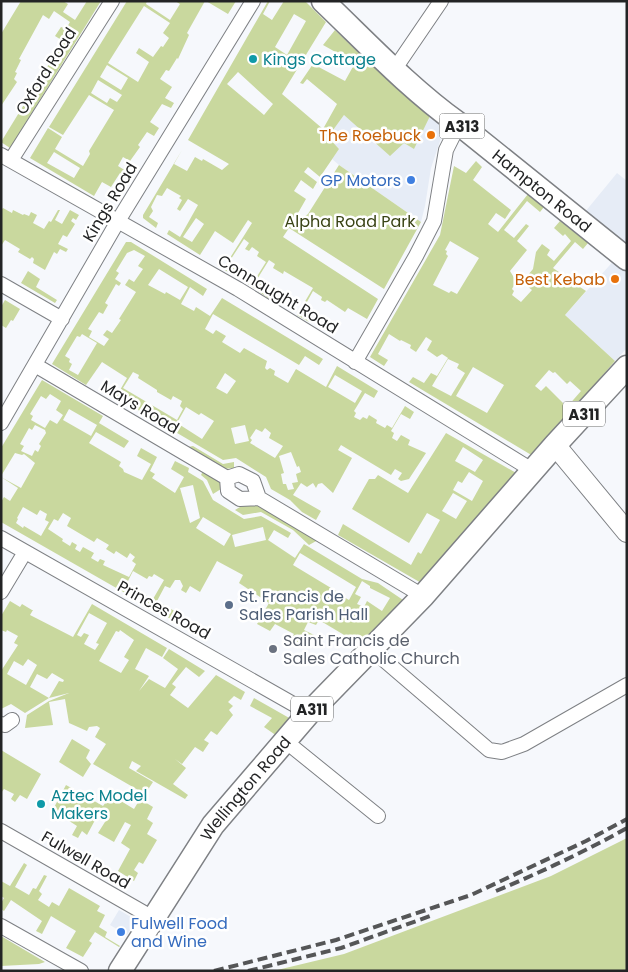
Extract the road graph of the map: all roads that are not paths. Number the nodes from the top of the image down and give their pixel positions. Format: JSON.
{"nodes":[{"id":1,"x":112,"y":1,"type":"edge"},
{"id":2,"x":253,"y":1,"type":"edge"},
{"id":3,"x":323,"y":1,"type":"edge"},
{"id":4,"x":441,"y":1,"type":"edge"},
{"id":5,"x":394,"y":70,"type":"junction"},
{"id":6,"x":459,"y":124,"type":"junction"},
{"id":7,"x":6,"y":158,"type":"edge"},
{"id":8,"x":118,"y":221,"type":"junction"},
{"id":9,"x":627,"y":259,"type":"edge"},
{"id":10,"x":1,"y":284,"type":"edge"},
{"id":11,"x":62,"y":319,"type":"junction"},
{"id":12,"x":355,"y":362,"type":"junction"},
{"id":13,"x":35,"y":365,"type":"junction"},
{"id":14,"x":627,"y":368,"type":"edge"},
{"id":15,"x":3,"y":415,"type":"edge"},
{"id":16,"x":555,"y":445,"type":"junction"},
{"id":17,"x":532,"y":470,"type":"junction"},
{"id":18,"x":226,"y":478,"type":"junction"},
{"id":19,"x":259,"y":498,"type":"junction"},
{"id":20,"x":627,"y":532,"type":"edge"},
{"id":21,"x":1,"y":538,"type":"edge"},
{"id":22,"x":25,"y":552,"type":"junction"},
{"id":23,"x":1,"y":592,"type":"edge"},
{"id":24,"x":423,"y":596,"type":"junction"},
{"id":25,"x":370,"y":648,"type":"junction"},
{"id":26,"x":627,"y":685,"type":"edge"},
{"id":27,"x":309,"y":712,"type":"junction"},
{"id":28,"x":284,"y":740,"type":"junction"},
{"id":29,"x":378,"y":816,"type":"dead end"},
{"id":30,"x":1,"y":831,"type":"edge"},
{"id":31,"x":153,"y":918,"type":"junction"},
{"id":32,"x":1,"y":926,"type":"edge"},
{"id":33,"x":81,"y":971,"type":"edge"},
{"id":34,"x":120,"y":971,"type":"edge"}],
"edges":[{"from":1,"to":7,"type":"street","name":"Oxford Road"},
{"from":2,"to":8,"type":"street","name":"Kings Road"},
{"from":3,"to":5,"type":"main road","name":"Hampton Road","number":"A313"},
{"from":4,"to":5,"type":"street"},
{"from":5,"to":6,"type":"main road","name":"Hampton Road","number":"A313"},
{"from":6,"to":9,"type":"main road","name":"Hampton Road","number":"A313"},
{"from":6,"to":12,"type":"street"},
{"from":7,"to":8,"type":"street","name":"Connaught Road"},
{"from":8,"to":11,"type":"street","name":"Kings Road"},
{"from":8,"to":12,"type":"street","name":"Connaught Road"},
{"from":10,"to":11,"type":"street"},
{"from":11,"to":13,"type":"street","name":"Kings Road"},
{"from":12,"to":17,"type":"street","name":"Connaught Road"},
{"from":13,"to":15,"type":"street","name":"Kings Road"},
{"from":13,"to":18,"type":"street","name":"Mays Road"},
{"from":14,"to":16,"type":"main road","number":"A311"},
{"from":16,"to":17,"type":"main road","name":"Wellington Road","number":"A311"},
{"from":16,"to":20,"type":"street"},
{"from":17,"to":24,"type":"main road","name":"Wellington Road","number":"A311"},
{"from":18,"to":19,"type":"street","name":"Mays Road"},
{"from":18,"to":19,"type":"street","name":"Mays Road"},
{"from":19,"to":24,"type":"street","name":"Mays Road"},
{"from":21,"to":22,"type":"street","name":"Princes Road"},
{"from":22,"to":23,"type":"street"},
{"from":22,"to":27,"type":"street","name":"Princes Road"},
{"from":24,"to":25,"type":"main road","name":"Wellington Road","number":"A311"},
{"from":25,"to":26,"type":"street"},
{"from":25,"to":27,"type":"main road","name":"Wellington Road","number":"A311"},
{"from":27,"to":28,"type":"main road","name":"Wellington Road","number":"A311"},
{"from":28,"to":29,"type":"street"},
{"from":28,"to":31,"type":"main road","name":"Wellington Road","number":"A311"},
{"from":30,"to":31,"type":"street","name":"Fulwell Road"},
{"from":31,"to":34,"type":"main road","name":"Wellington Road","number":"A311"},
{"from":32,"to":33,"type":"street"}]}
